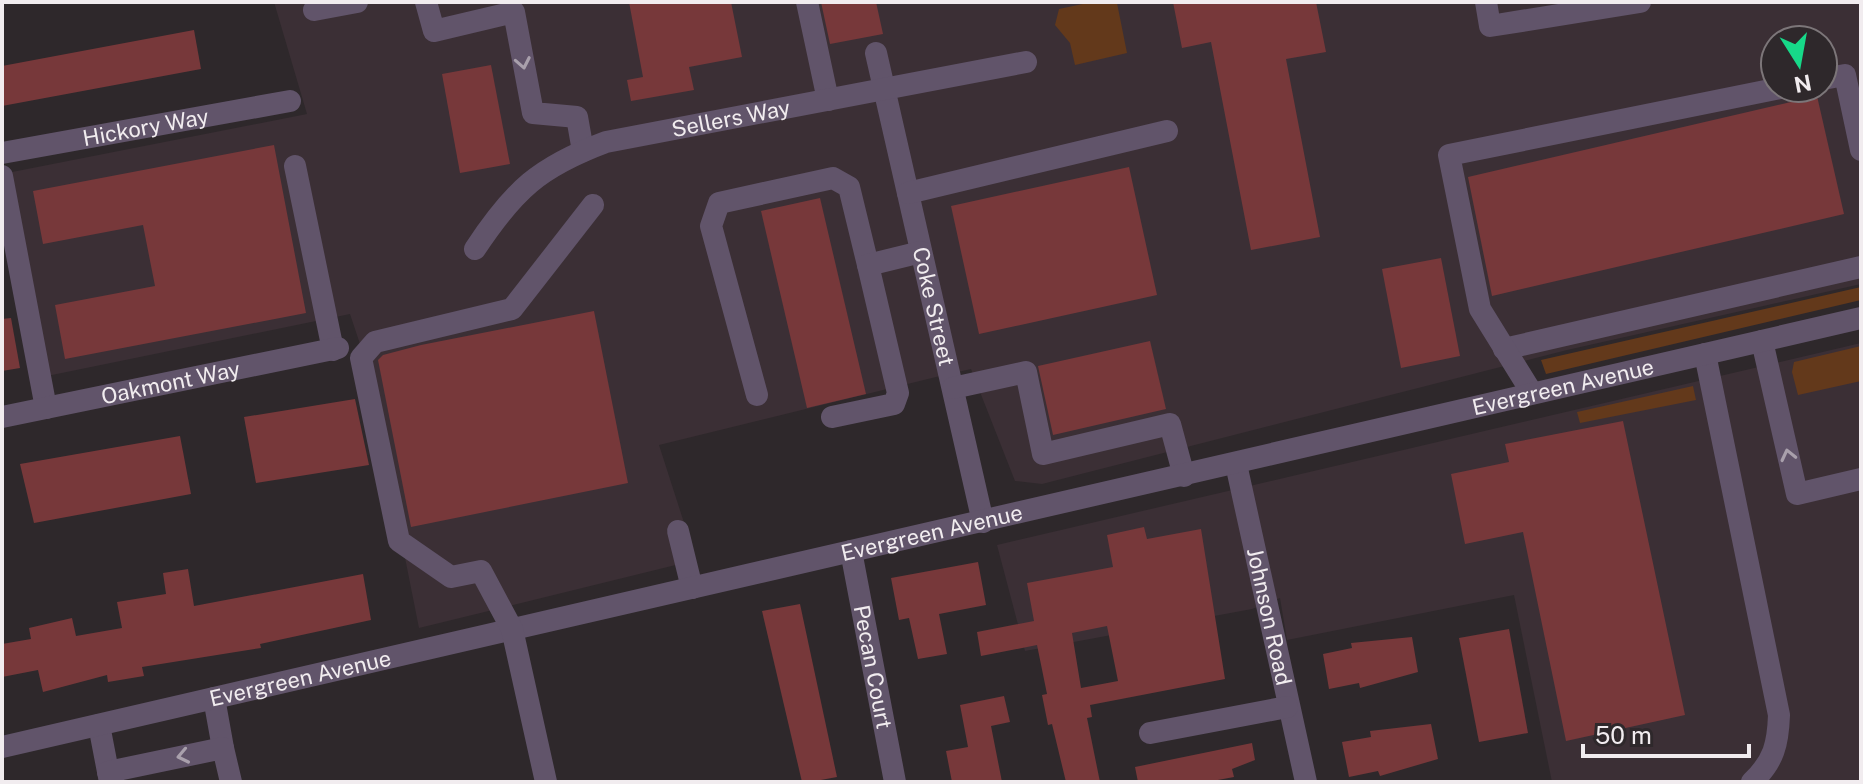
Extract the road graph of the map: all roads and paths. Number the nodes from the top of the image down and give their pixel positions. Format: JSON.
{"nodes":[{"id":1,"x":357,"y":2,"type":"edge"},
{"id":2,"x":426,"y":2,"type":"edge"},
{"id":3,"x":807,"y":2,"type":"edge"},
{"id":4,"x":1486,"y":2,"type":"edge"},
{"id":5,"x":1640,"y":2,"type":"edge"},
{"id":6,"x":314,"y":10,"type":"dead end"},
{"id":7,"x":876,"y":53,"type":"dead end"},
{"id":8,"x":1026,"y":62,"type":"dead end"},
{"id":9,"x":1839,"y":76,"type":"edge"},
{"id":10,"x":884,"y":90,"type":"junction"},
{"id":11,"x":1759,"y":92,"type":"edge"},
{"id":12,"x":828,"y":100,"type":"junction"},
{"id":13,"x":290,"y":101,"type":"dead end"},
{"id":14,"x":1167,"y":131,"type":"dead end"},
{"id":15,"x":1861,"y":150,"type":"edge"},
{"id":16,"x":583,"y":151,"type":"junction"},
{"id":17,"x":2,"y":153,"type":"edge"},
{"id":18,"x":295,"y":166,"type":"dead end"},
{"id":19,"x":2,"y":176,"type":"edge"},
{"id":20,"x":908,"y":193,"type":"junction"},
{"id":21,"x":593,"y":205,"type":"dead end"},
{"id":22,"x":475,"y":249,"type":"dead end"},
{"id":23,"x":921,"y":252,"type":"junction"},
{"id":24,"x":868,"y":265,"type":"junction"},
{"id":25,"x":1861,"y":267,"type":"edge"},
{"id":26,"x":1861,"y":318,"type":"edge"},
{"id":27,"x":1762,"y":341,"type":"junction"},
{"id":28,"x":1504,"y":349,"type":"junction"},
{"id":29,"x":1705,"y":354,"type":"junction"},
{"id":30,"x":953,"y":388,"type":"junction"},
{"id":31,"x":1532,"y":393,"type":"junction"},
{"id":32,"x":757,"y":395,"type":"dead end"},
{"id":33,"x":46,"y":408,"type":"junction"},
{"id":34,"x":2,"y":417,"type":"edge"},
{"id":35,"x":832,"y":417,"type":"dead end"},
{"id":36,"x":1236,"y":464,"type":"junction"},
{"id":37,"x":1184,"y":476,"type":"junction"},
{"id":38,"x":1861,"y":479,"type":"edge"},
{"id":39,"x":983,"y":522,"type":"junction"},
{"id":40,"x":678,"y":531,"type":"dead end"},
{"id":41,"x":851,"y":551,"type":"junction"},
{"id":42,"x":692,"y":588,"type":"junction"},
{"id":43,"x":512,"y":629,"type":"junction"},
{"id":44,"x":214,"y":698,"type":"junction"},
{"id":45,"x":1287,"y":707,"type":"junction"},
{"id":46,"x":99,"y":725,"type":"junction"},
{"id":47,"x":1150,"y":733,"type":"dead end"},
{"id":48,"x":2,"y":747,"type":"edge"},
{"id":49,"x":223,"y":748,"type":"junction"},
{"id":50,"x":1304,"y":776,"type":"edge"},
{"id":51,"x":109,"y":777,"type":"edge"},
{"id":52,"x":231,"y":782,"type":"edge"},
{"id":53,"x":546,"y":782,"type":"edge"},
{"id":54,"x":895,"y":782,"type":"edge"},
{"id":55,"x":1752,"y":782,"type":"edge"}],
"edges":[{"from":1,"to":6,"type":"street"},
{"from":2,"to":16,"type":"street","one_way":true},
{"from":3,"to":12,"type":"street"},
{"from":4,"to":5,"type":"street"},
{"from":7,"to":10,"type":"street","name":"Coke Street"},
{"from":8,"to":10,"type":"street","name":"Sellers Way"},
{"from":9,"to":15,"type":"street"},
{"from":10,"to":12,"type":"street","name":"Sellers Way"},
{"from":10,"to":20,"type":"street","name":"Coke Street"},
{"from":11,"to":28,"type":"street"},
{"from":12,"to":16,"type":"street","name":"Sellers Way"},
{"from":13,"to":17,"type":"street","name":"Hickory Way"},
{"from":14,"to":20,"type":"street"},
{"from":16,"to":22,"type":"street","name":"Sellers Way"},
{"from":18,"to":33,"type":"street","name":"Oakmont Way"},
{"from":19,"to":33,"type":"street"},
{"from":20,"to":23,"type":"street","name":"Coke Street"},
{"from":21,"to":43,"type":"street"},
{"from":23,"to":24,"type":"street"},
{"from":23,"to":30,"type":"street","name":"Coke Street"},
{"from":24,"to":32,"type":"street"},
{"from":24,"to":35,"type":"street"},
{"from":25,"to":28,"type":"street"},
{"from":26,"to":27,"type":"street","name":"Evergreen Avenue"},
{"from":27,"to":29,"type":"street","name":"Evergreen Avenue"},
{"from":38,"to":27,"type":"street","one_way":true},
{"from":28,"to":31,"type":"street"},
{"from":29,"to":31,"type":"street","name":"Evergreen Avenue"},
{"from":29,"to":55,"type":"street"},
{"from":30,"to":37,"type":"street"},
{"from":30,"to":39,"type":"street","name":"Coke Street"},
{"from":31,"to":36,"type":"street","name":"Evergreen Avenue"},
{"from":33,"to":34,"type":"street","name":"Oakmont Way"},
{"from":36,"to":37,"type":"street","name":"Evergreen Avenue"},
{"from":36,"to":45,"type":"street","name":"Johnson Road"},
{"from":37,"to":39,"type":"street","name":"Evergreen Avenue"},
{"from":39,"to":41,"type":"street","name":"Evergreen Avenue"},
{"from":40,"to":42,"type":"street"},
{"from":41,"to":42,"type":"street","name":"Evergreen Avenue"},
{"from":41,"to":54,"type":"street","name":"Pecan Court"},
{"from":42,"to":43,"type":"street","name":"Evergreen Avenue"},
{"from":43,"to":44,"type":"street","name":"Evergreen Avenue"},
{"from":43,"to":53,"type":"street"},
{"from":44,"to":46,"type":"street","name":"Evergreen Avenue"},
{"from":44,"to":49,"type":"street"},
{"from":45,"to":47,"type":"street"},
{"from":45,"to":50,"type":"street","name":"Johnson Road"},
{"from":46,"to":48,"type":"street","name":"Evergreen Avenue"},
{"from":46,"to":51,"type":"street"},
{"from":49,"to":51,"type":"street","one_way":true},
{"from":49,"to":52,"type":"street"}]}
